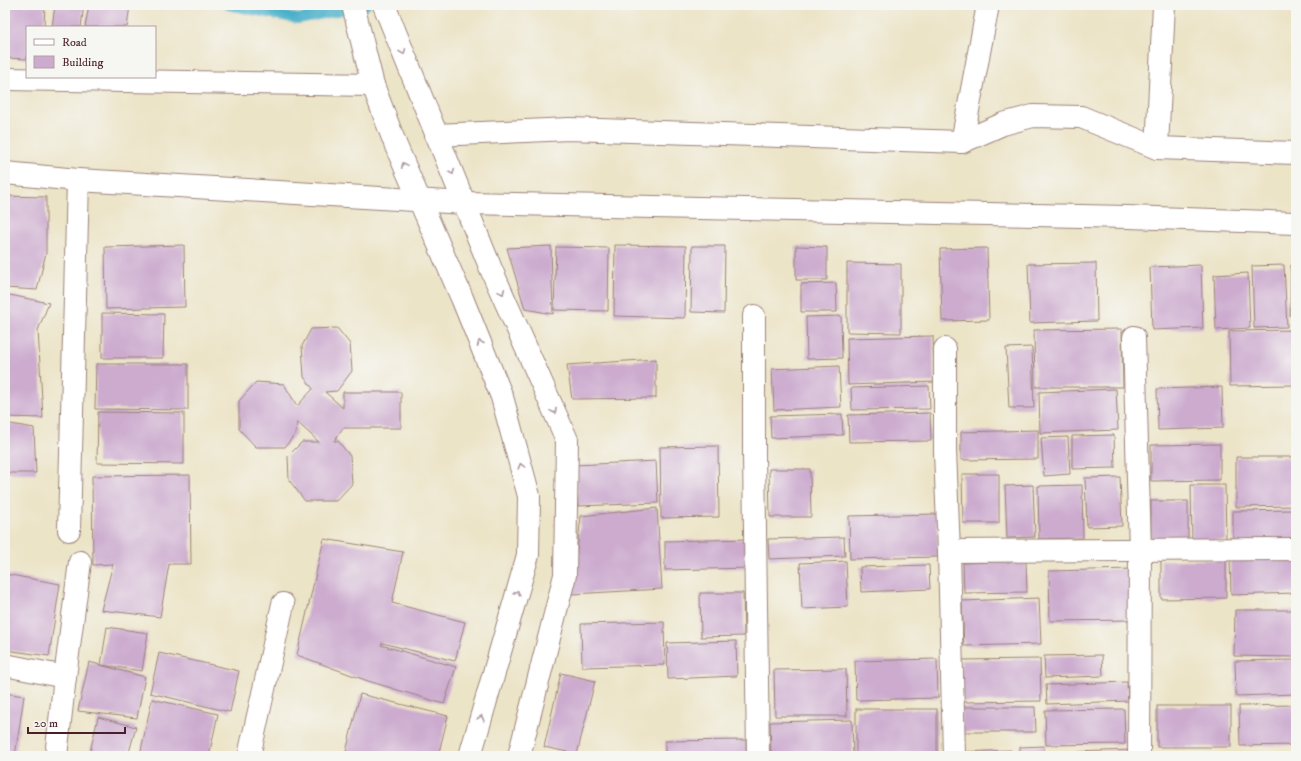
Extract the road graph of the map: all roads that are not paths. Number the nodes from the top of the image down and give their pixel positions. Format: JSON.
{"nodes":[{"id":1,"x":988,"y":5,"type":"edge"},
{"id":2,"x":1164,"y":5,"type":"edge"},
{"id":3,"x":386,"y":10,"type":"edge"},
{"id":4,"x":356,"y":15,"type":"edge"},
{"id":5,"x":5,"y":79,"type":"edge"},
{"id":6,"x":373,"y":85,"type":"junction"},
{"id":7,"x":436,"y":135,"type":"junction"},
{"id":8,"x":962,"y":142,"type":"junction"},
{"id":9,"x":1157,"y":148,"type":"junction"},
{"id":10,"x":1296,"y":153,"type":"edge"},
{"id":11,"x":5,"y":173,"type":"edge"},
{"id":12,"x":78,"y":180,"type":"junction"},
{"id":13,"x":420,"y":201,"type":"junction"},
{"id":14,"x":464,"y":203,"type":"junction"},
{"id":15,"x":1296,"y":223,"type":"edge"},
{"id":16,"x":754,"y":316,"type":"dead end"},
{"id":17,"x":1134,"y":337,"type":"dead end"},
{"id":18,"x":946,"y":349,"type":"dead end"},
{"id":19,"x":69,"y":530,"type":"dead end"},
{"id":20,"x":1296,"y":549,"type":"edge"},
{"id":21,"x":1140,"y":550,"type":"junction"},
{"id":22,"x":949,"y":551,"type":"junction"},
{"id":23,"x":80,"y":562,"type":"dead end"},
{"id":24,"x":283,"y":604,"type":"dead end"},
{"id":25,"x":5,"y":665,"type":"edge"},
{"id":26,"x":65,"y":677,"type":"junction"},
{"id":27,"x":56,"y":756,"type":"edge"},
{"id":28,"x":249,"y":756,"type":"edge"},
{"id":29,"x":470,"y":756,"type":"edge"},
{"id":30,"x":519,"y":756,"type":"edge"},
{"id":31,"x":758,"y":756,"type":"edge"},
{"id":32,"x":954,"y":756,"type":"edge"},
{"id":33,"x":1139,"y":756,"type":"edge"}],
"edges":[{"from":1,"to":8,"type":"street"},
{"from":2,"to":9,"type":"street"},
{"from":3,"to":7,"type":"street","one_way":true},
{"from":4,"to":6,"type":"street"},
{"from":5,"to":6,"type":"street"},
{"from":13,"to":6,"type":"street","one_way":true},
{"from":7,"to":8,"type":"street"},
{"from":7,"to":14,"type":"street","one_way":true},
{"from":8,"to":9,"type":"street"},
{"from":9,"to":10,"type":"street"},
{"from":11,"to":12,"type":"street"},
{"from":12,"to":13,"type":"street"},
{"from":12,"to":19,"type":"street"},
{"from":13,"to":14,"type":"street"},
{"from":29,"to":13,"type":"street","one_way":true},
{"from":14,"to":15,"type":"street"},
{"from":14,"to":30,"type":"street","one_way":true},
{"from":16,"to":31,"type":"street"},
{"from":17,"to":21,"type":"street"},
{"from":18,"to":22,"type":"street"},
{"from":20,"to":21,"type":"street"},
{"from":21,"to":22,"type":"street"},
{"from":21,"to":33,"type":"street"},
{"from":22,"to":32,"type":"street"},
{"from":23,"to":26,"type":"street"},
{"from":24,"to":28,"type":"street"},
{"from":25,"to":26,"type":"street"},
{"from":26,"to":27,"type":"street"}]}
